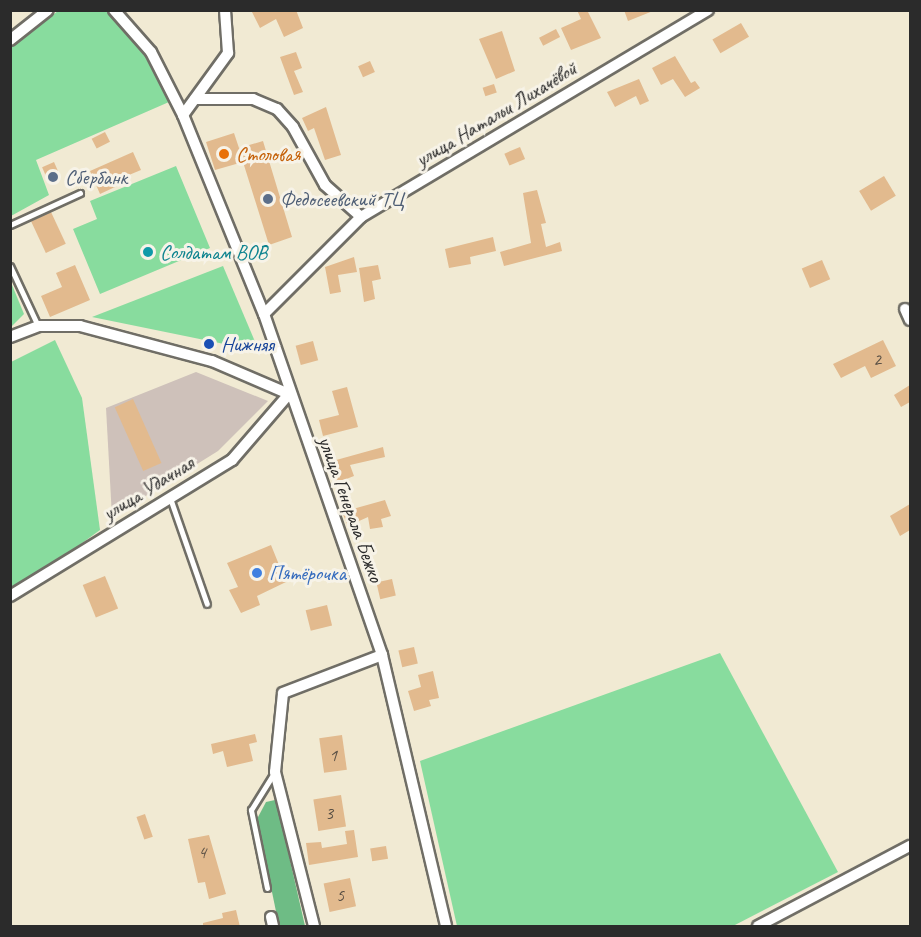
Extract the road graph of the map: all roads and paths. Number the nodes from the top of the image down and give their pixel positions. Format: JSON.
{"nodes":[{"id":1,"x":48,"y":10,"type":"edge"},
{"id":2,"x":114,"y":10,"type":"edge"},
{"id":3,"x":225,"y":10,"type":"edge"},
{"id":4,"x":708,"y":10,"type":"edge"},
{"id":5,"x":10,"y":40,"type":"edge"},
{"id":6,"x":195,"y":99,"type":"junction"},
{"id":7,"x":183,"y":115,"type":"junction"},
{"id":8,"x":80,"y":193,"type":"dead end"},
{"id":9,"x":361,"y":217,"type":"junction"},
{"id":10,"x":10,"y":225,"type":"edge"},
{"id":11,"x":10,"y":266,"type":"edge"},
{"id":12,"x":905,"y":309,"type":"dead end"},
{"id":13,"x":264,"y":315,"type":"junction"},
{"id":14,"x":910,"y":320,"type":"edge"},
{"id":15,"x":38,"y":326,"type":"junction"},
{"id":16,"x":10,"y":337,"type":"edge"},
{"id":17,"x":289,"y":393,"type":"junction"},
{"id":18,"x":170,"y":498,"type":"junction"},
{"id":19,"x":10,"y":596,"type":"edge"},
{"id":20,"x":207,"y":604,"type":"dead end"},
{"id":21,"x":382,"y":655,"type":"junction"},
{"id":22,"x":275,"y":772,"type":"junction"},
{"id":23,"x":910,"y":846,"type":"edge"},
{"id":24,"x":267,"y":888,"type":"dead end"},
{"id":25,"x":314,"y":927,"type":"edge"},
{"id":26,"x":446,"y":927,"type":"edge"},
{"id":27,"x":758,"y":927,"type":"edge"}],
"edges":[{"from":1,"to":5,"type":"street"},
{"from":2,"to":7,"type":"street","name":"улица Генерала Бежко"},
{"from":3,"to":6,"type":"street"},
{"from":4,"to":9,"type":"street","name":"улица Натальи Лихачёвой"},
{"from":6,"to":7,"type":"street"},
{"from":6,"to":9,"type":"street"},
{"from":7,"to":13,"type":"street","name":"улица Генерала Бежко"},
{"from":8,"to":10,"type":"lane"},
{"from":9,"to":13,"type":"street","name":"улица Натальи Лихачёвой"},
{"from":11,"to":15,"type":"lane"},
{"from":12,"to":14,"type":"street"},
{"from":13,"to":17,"type":"street","name":"улица Генерала Бежко"},
{"from":15,"to":16,"type":"street"},
{"from":15,"to":17,"type":"street"},
{"from":17,"to":18,"type":"street","name":"улица Удачная"},
{"from":17,"to":21,"type":"street","name":"улица Генерала Бежко"},
{"from":18,"to":19,"type":"street","name":"улица Удачная"},
{"from":18,"to":20,"type":"lane"},
{"from":21,"to":22,"type":"street"},
{"from":21,"to":26,"type":"street","name":"улица Генерала Бежко"},
{"from":22,"to":24,"type":"lane"},
{"from":22,"to":25,"type":"street"},
{"from":23,"to":27,"type":"street"}]}
